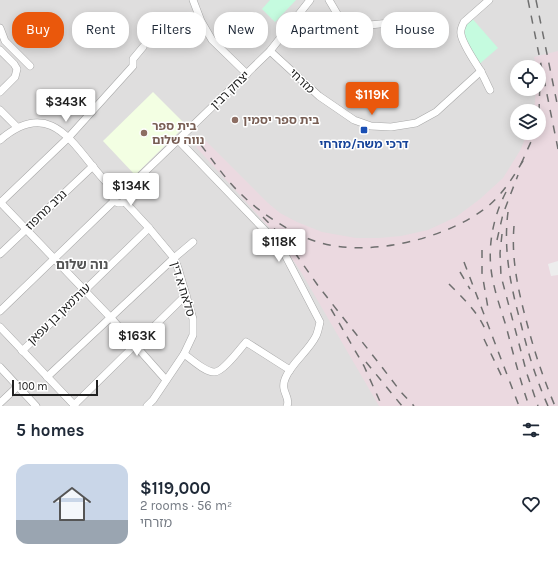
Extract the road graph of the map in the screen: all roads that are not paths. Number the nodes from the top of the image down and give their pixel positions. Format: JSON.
{"nodes":[{"id":1,"x":193,"y":0,"type":"edge"},
{"id":2,"x":310,"y":0,"type":"edge"},
{"id":3,"x":329,"y":0,"type":"edge"},
{"id":4,"x":489,"y":0,"type":"edge"},
{"id":5,"x":381,"y":24,"type":"edge"},
{"id":6,"x":0,"y":28,"type":"edge"},
{"id":7,"x":2,"y":43,"type":"edge"},
{"id":8,"x":142,"y":48,"type":"edge"},
{"id":9,"x":0,"y":50,"type":"edge"},
{"id":10,"x":270,"y":51,"type":"junction"},
{"id":11,"x":30,"y":66,"type":"dead end"},
{"id":12,"x":481,"y":71,"type":"junction"},
{"id":13,"x":247,"y":74,"type":"junction"},
{"id":14,"x":490,"y":90,"type":"dead end"},
{"id":15,"x":0,"y":92,"type":"edge"},
{"id":16,"x":0,"y":110,"type":"edge"},
{"id":17,"x":17,"y":127,"type":"junction"},
{"id":18,"x":68,"y":138,"type":"junction"},
{"id":19,"x":0,"y":140,"type":"edge"},
{"id":20,"x":178,"y":140,"type":"junction"},
{"id":21,"x":93,"y":166,"type":"junction"},
{"id":22,"x":114,"y":190,"type":"junction"},
{"id":23,"x":126,"y":190,"type":"junction"},
{"id":24,"x":114,"y":201,"type":"junction"},
{"id":25,"x":124,"y":201,"type":"junction"},
{"id":26,"x":0,"y":203,"type":"edge"},
{"id":27,"x":149,"y":228,"type":"junction"},
{"id":28,"x":26,"y":229,"type":"junction"},
{"id":29,"x":192,"y":242,"type":"dead end"},
{"id":30,"x":0,"y":254,"type":"edge"},
{"id":31,"x":174,"y":258,"type":"junction"},
{"id":32,"x":55,"y":259,"type":"junction"},
{"id":33,"x":84,"y":290,"type":"junction"},
{"id":34,"x":186,"y":295,"type":"junction"},
{"id":35,"x":0,"y":311,"type":"edge"},
{"id":36,"x":111,"y":318,"type":"junction"},
{"id":37,"x":0,"y":327,"type":"edge"},
{"id":38,"x":135,"y":345,"type":"junction"},
{"id":39,"x":22,"y":350,"type":"junction"},
{"id":40,"x":184,"y":354,"type":"junction"},
{"id":41,"x":0,"y":367,"type":"edge"},
{"id":42,"x":290,"y":370,"type":"junction"},
{"id":43,"x":47,"y":377,"type":"junction"},
{"id":44,"x":166,"y":380,"type":"junction"},
{"id":45,"x":18,"y":386,"type":"junction"},
{"id":46,"x":0,"y":403,"type":"edge"},
{"id":47,"x":36,"y":406,"type":"edge"},
{"id":48,"x":74,"y":406,"type":"edge"},
{"id":49,"x":147,"y":406,"type":"edge"},
{"id":50,"x":287,"y":406,"type":"edge"}],
"edges":[{"from":1,"to":13,"type":"street"},
{"from":2,"to":10,"type":"street","name":"יצחק רבין"},
{"from":3,"to":5,"type":"street"},
{"from":4,"to":12,"type":"street"},
{"from":6,"to":7,"type":"street"},
{"from":7,"to":11,"type":"street"},
{"from":8,"to":18,"type":"street"},
{"from":9,"to":15,"type":"street"},
{"from":10,"to":12,"type":"street","name":"מזרחי"},
{"from":10,"to":13,"type":"street","name":"יצחק רבין"},
{"from":12,"to":14,"type":"street"},
{"from":13,"to":20,"type":"street","name":"יצחק רבין"},
{"from":16,"to":17,"type":"street"},
{"from":17,"to":18,"type":"street"},
{"from":17,"to":19,"type":"street"},
{"from":18,"to":21,"type":"street"},
{"from":18,"to":26,"type":"street"},
{"from":20,"to":23,"type":"street","name":"יצחק רבין"},
{"from":20,"to":42,"type":"street"},
{"from":21,"to":22,"type":"street"},
{"from":21,"to":28,"type":"street","name":"נגיב מחפוז"},
{"from":22,"to":23,"type":"street"},
{"from":22,"to":24,"type":"street"},
{"from":23,"to":25,"type":"street"},
{"from":24,"to":25,"type":"street"},
{"from":24,"to":32,"type":"street"},
{"from":25,"to":27,"type":"street","name":"סלאח א דין"},
{"from":26,"to":28,"type":"street"},
{"from":27,"to":31,"type":"street","name":"סלאח א דין"},
{"from":27,"to":33,"type":"street","name":"עות'מאן בן עפאן"},
{"from":28,"to":30,"type":"street","name":"נגיב מחפוז"},
{"from":28,"to":32,"type":"street"},
{"from":29,"to":31,"type":"street"},
{"from":31,"to":34,"type":"street","name":"סלאח א דין"},
{"from":31,"to":36,"type":"street"},
{"from":32,"to":33,"type":"street"},
{"from":32,"to":35,"type":"street"},
{"from":33,"to":36,"type":"street"},
{"from":33,"to":39,"type":"street","name":"עות'מאן בן עפאן"},
{"from":34,"to":38,"type":"street"},
{"from":34,"to":40,"type":"street","name":"סלאח א דין"},
{"from":36,"to":38,"type":"street"},
{"from":36,"to":43,"type":"street"},
{"from":37,"to":39,"type":"street"},
{"from":38,"to":44,"type":"street"},
{"from":38,"to":48,"type":"street"},
{"from":39,"to":43,"type":"street"},
{"from":40,"to":42,"type":"street"},
{"from":40,"to":44,"type":"street","name":"סלאח א דין"},
{"from":41,"to":45,"type":"street"},
{"from":42,"to":50,"type":"street"},
{"from":43,"to":48,"type":"street"},
{"from":44,"to":49,"type":"street","name":"סלאח א דין"},
{"from":45,"to":46,"type":"street"},
{"from":45,"to":47,"type":"street"}]}
